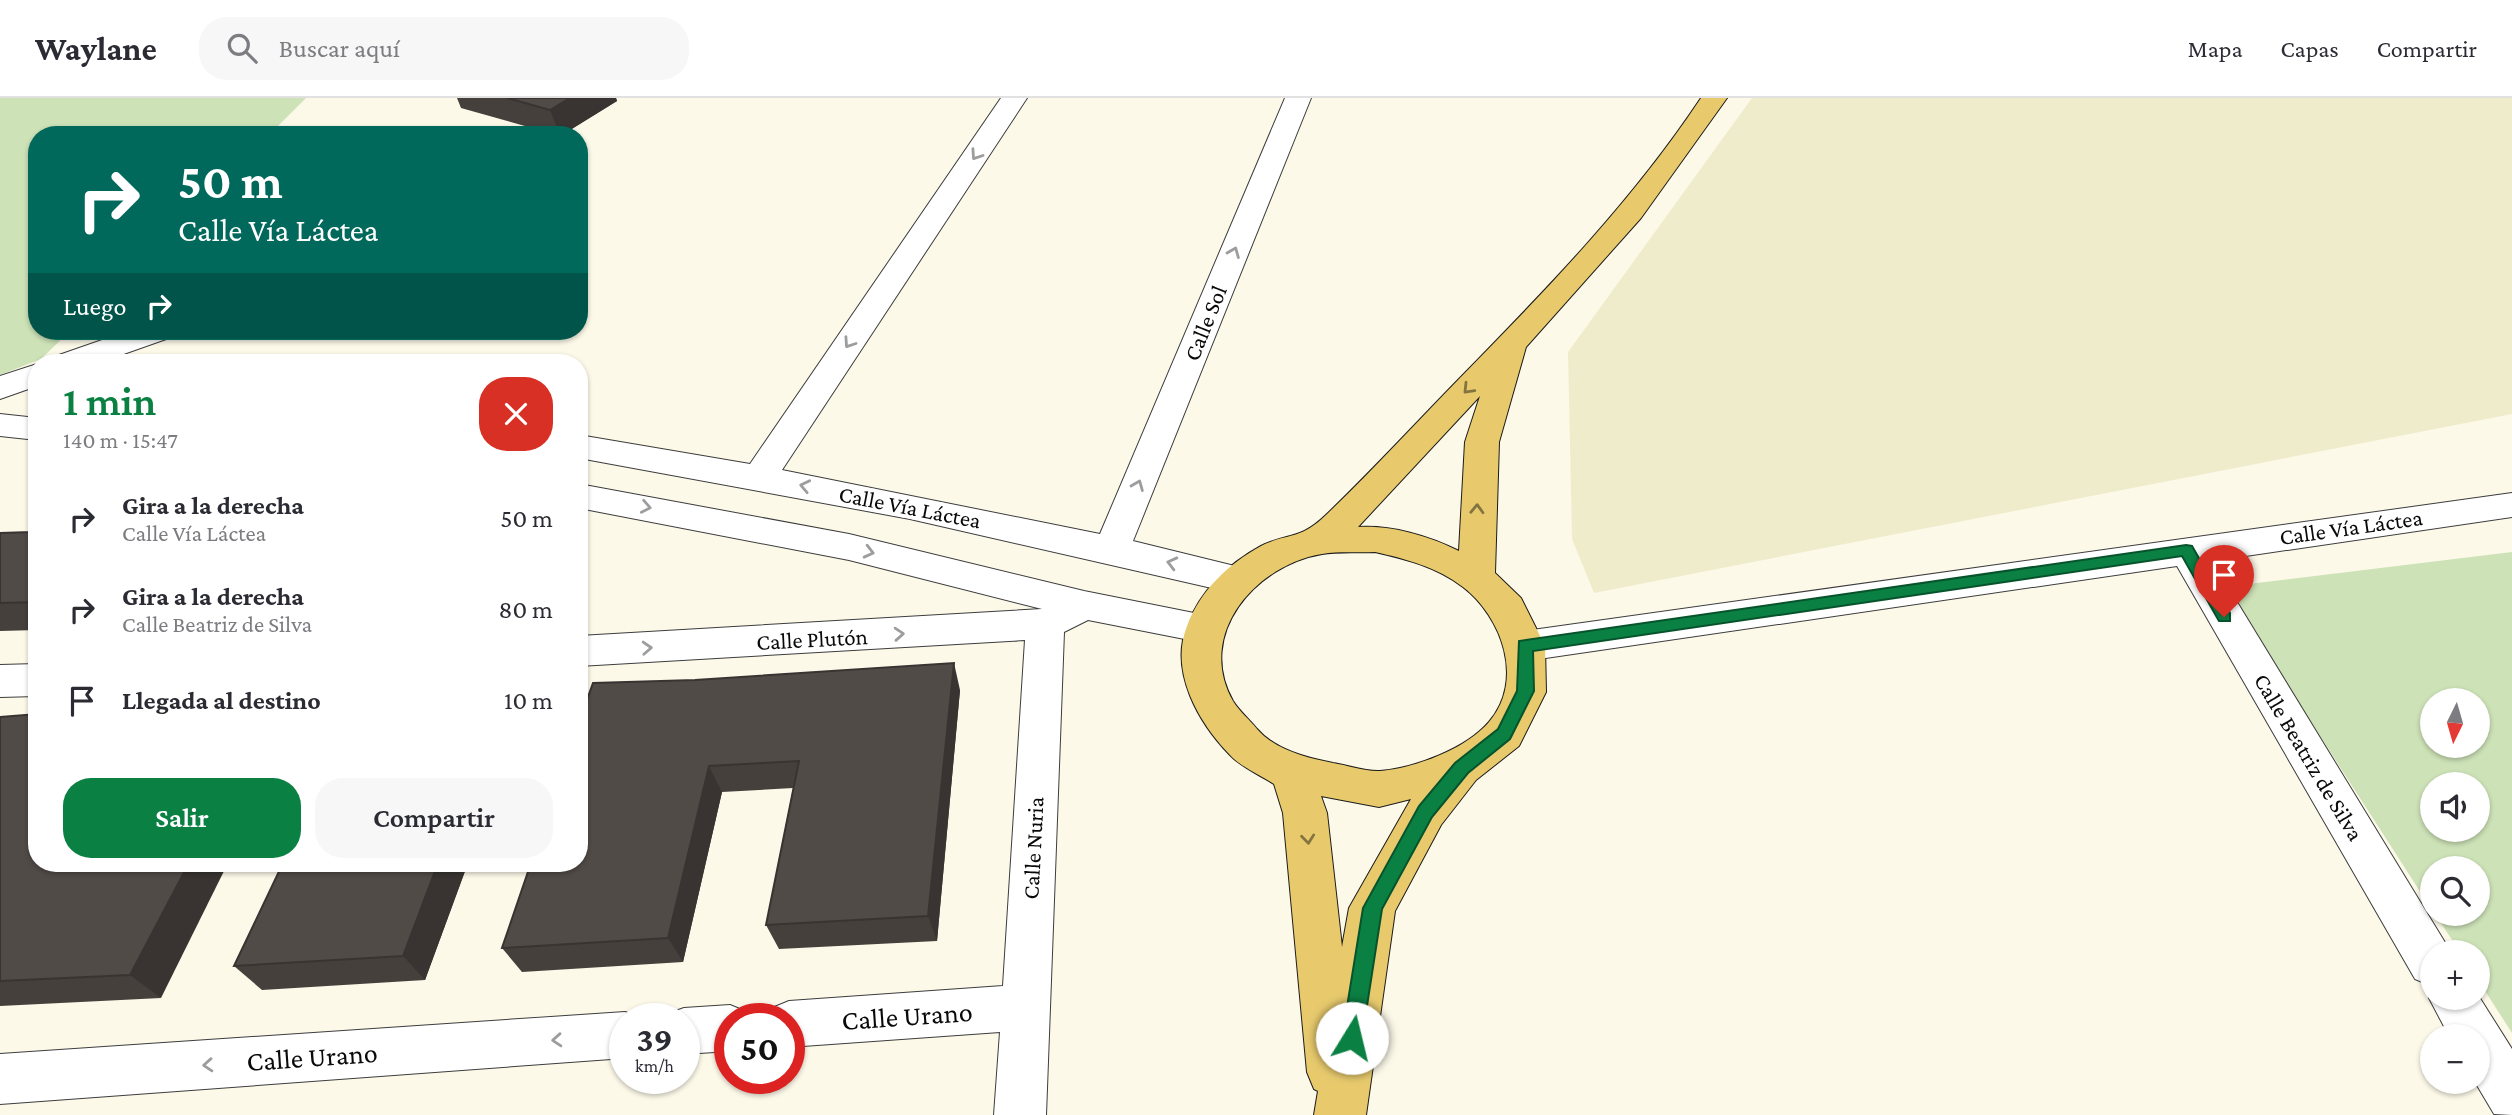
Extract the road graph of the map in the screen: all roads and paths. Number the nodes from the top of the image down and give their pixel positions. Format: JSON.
{"nodes":[{"id":1,"x":1014,"y":98,"type":"edge"},
{"id":2,"x":1298,"y":98,"type":"edge"},
{"id":3,"x":1714,"y":98,"type":"edge"},
{"id":4,"x":132,"y":340,"type":"edge"},
{"id":5,"x":1516,"y":340,"type":"junction"},
{"id":6,"x":93,"y":354,"type":"edge"},
{"id":7,"x":0,"y":425,"type":"edge"},
{"id":8,"x":28,"y":428,"type":"edge"},
{"id":9,"x":588,"y":448,"type":"edge"},
{"id":10,"x":759,"y":477,"type":"junction"},
{"id":11,"x":588,"y":498,"type":"edge"},
{"id":12,"x":2512,"y":505,"type":"edge"},
{"id":13,"x":1321,"y":541,"type":"junction"},
{"id":14,"x":1112,"y":548,"type":"junction"},
{"id":15,"x":2186,"y":550,"type":"junction"},
{"id":16,"x":1476,"y":577,"type":"junction"},
{"id":17,"x":1238,"y":579,"type":"junction"},
{"id":18,"x":1084,"y":604,"type":"junction"},
{"id":19,"x":1045,"y":624,"type":"junction"},
{"id":20,"x":1205,"y":628,"type":"junction"},
{"id":21,"x":1525,"y":646,"type":"junction"},
{"id":22,"x":588,"y":650,"type":"edge"},
{"id":23,"x":28,"y":680,"type":"edge"},
{"id":24,"x":0,"y":681,"type":"edge"},
{"id":25,"x":1461,"y":768,"type":"junction"},
{"id":26,"x":1292,"y":773,"type":"junction"},
{"id":27,"x":2420,"y":944,"type":"edge"},
{"id":28,"x":1025,"y":1007,"type":"junction"},
{"id":29,"x":805,"y":1023,"type":"edge"},
{"id":30,"x":609,"y":1036,"type":"edge"},
{"id":31,"x":2490,"y":1060,"type":"edge"},
{"id":32,"x":0,"y":1079,"type":"edge"},
{"id":33,"x":2512,"y":1096,"type":"edge"},
{"id":34,"x":1020,"y":1115,"type":"edge"},
{"id":35,"x":1338,"y":1115,"type":"edge"}],
"edges":[{"from":1,"to":10,"type":"street","one_way":true},
{"from":14,"to":2,"type":"street","name":"Calle Sol","one_way":true},
{"from":3,"to":5,"type":"main road"},
{"from":4,"to":6,"type":"street"},
{"from":5,"to":13,"type":"main road","one_way":true},
{"from":16,"to":5,"type":"main road","one_way":true},
{"from":7,"to":8,"type":"street"},
{"from":9,"to":10,"type":"street","name":"Calle Vía Láctea"},
{"from":14,"to":10,"type":"street","name":"Calle Vía Láctea","one_way":true},
{"from":11,"to":18,"type":"street","one_way":true},
{"from":12,"to":15,"type":"street","name":"Calle Vía Láctea"},
{"from":13,"to":16,"type":"main road"},
{"from":13,"to":17,"type":"main road"},
{"from":17,"to":14,"type":"street","name":"Calle Vía Láctea","one_way":true},
{"from":15,"to":21,"type":"street","name":"Calle Vía Láctea"},
{"from":15,"to":27,"type":"street","name":"Calle Beatriz de Silva"},
{"from":16,"to":21,"type":"main road"},
{"from":17,"to":20,"type":"main road"},
{"from":18,"to":19,"type":"street"},
{"from":18,"to":20,"type":"street"},
{"from":22,"to":19,"type":"street","name":"Calle Plutón","one_way":true},
{"from":19,"to":28,"type":"street","name":"Calle Nuria"},
{"from":20,"to":26,"type":"main road"},
{"from":21,"to":25,"type":"main road"},
{"from":23,"to":24,"type":"street"},
{"from":25,"to":26,"type":"main road"},
{"from":25,"to":35,"type":"main road"},
{"from":26,"to":35,"type":"main road","one_way":true},
{"from":28,"to":29,"type":"street","name":"Calle Urano"},
{"from":28,"to":34,"type":"street","name":"Calle Nuria"},
{"from":30,"to":32,"type":"street","name":"Calle Urano","one_way":true},
{"from":31,"to":33,"type":"street"}]}
